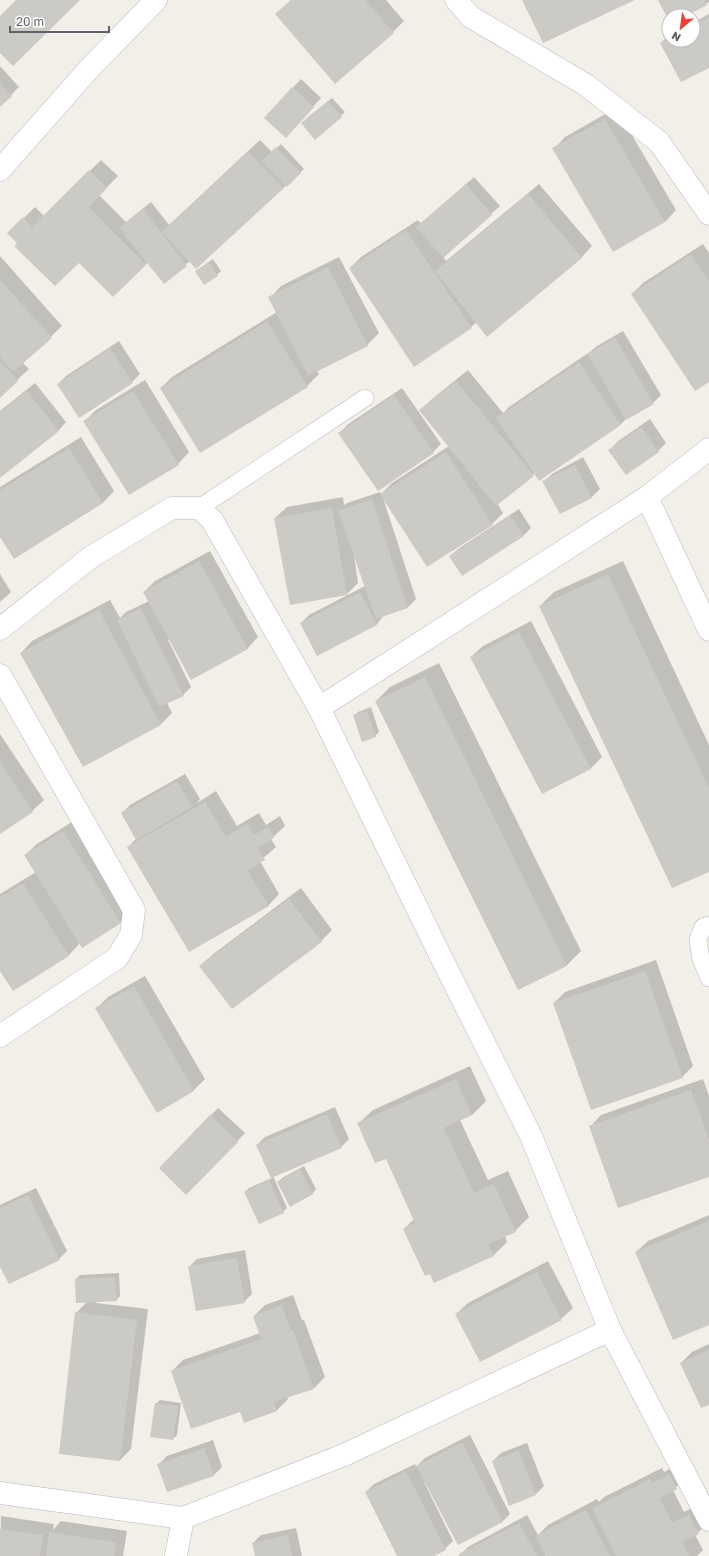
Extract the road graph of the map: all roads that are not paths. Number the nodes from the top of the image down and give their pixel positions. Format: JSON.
{"nodes":[{"id":1,"x":156,"y":0,"type":"edge"},
{"id":2,"x":456,"y":0,"type":"edge"},
{"id":3,"x":0,"y":170,"type":"edge"},
{"id":4,"x":709,"y":214,"type":"edge"},
{"id":5,"x":365,"y":398,"type":"dead end"},
{"id":6,"x":709,"y":449,"type":"edge"},
{"id":7,"x":647,"y":497,"type":"junction"},
{"id":8,"x":199,"y":508,"type":"junction"},
{"id":9,"x":0,"y":629,"type":"edge"},
{"id":10,"x":709,"y":630,"type":"edge"},
{"id":11,"x":0,"y":675,"type":"edge"},
{"id":12,"x":319,"y":708,"type":"junction"},
{"id":13,"x":709,"y":925,"type":"edge"},
{"id":14,"x":709,"y":978,"type":"edge"},
{"id":15,"x":0,"y":1036,"type":"edge"},
{"id":16,"x":610,"y":1330,"type":"junction"},
{"id":17,"x":0,"y":1492,"type":"edge"},
{"id":18,"x":183,"y":1518,"type":"junction"},
{"id":19,"x":709,"y":1520,"type":"edge"},
{"id":20,"x":176,"y":1556,"type":"edge"}],
"edges":[{"from":1,"to":3,"type":"street"},
{"from":2,"to":4,"type":"street"},
{"from":5,"to":8,"type":"lane"},
{"from":6,"to":7,"type":"street"},
{"from":7,"to":10,"type":"street"},
{"from":7,"to":12,"type":"street"},
{"from":8,"to":9,"type":"street"},
{"from":8,"to":12,"type":"street"},
{"from":11,"to":15,"type":"street"},
{"from":12,"to":16,"type":"street"},
{"from":13,"to":14,"type":"lane"},
{"from":16,"to":18,"type":"street"},
{"from":16,"to":19,"type":"street"},
{"from":17,"to":18,"type":"street"},
{"from":18,"to":20,"type":"street"}]}
